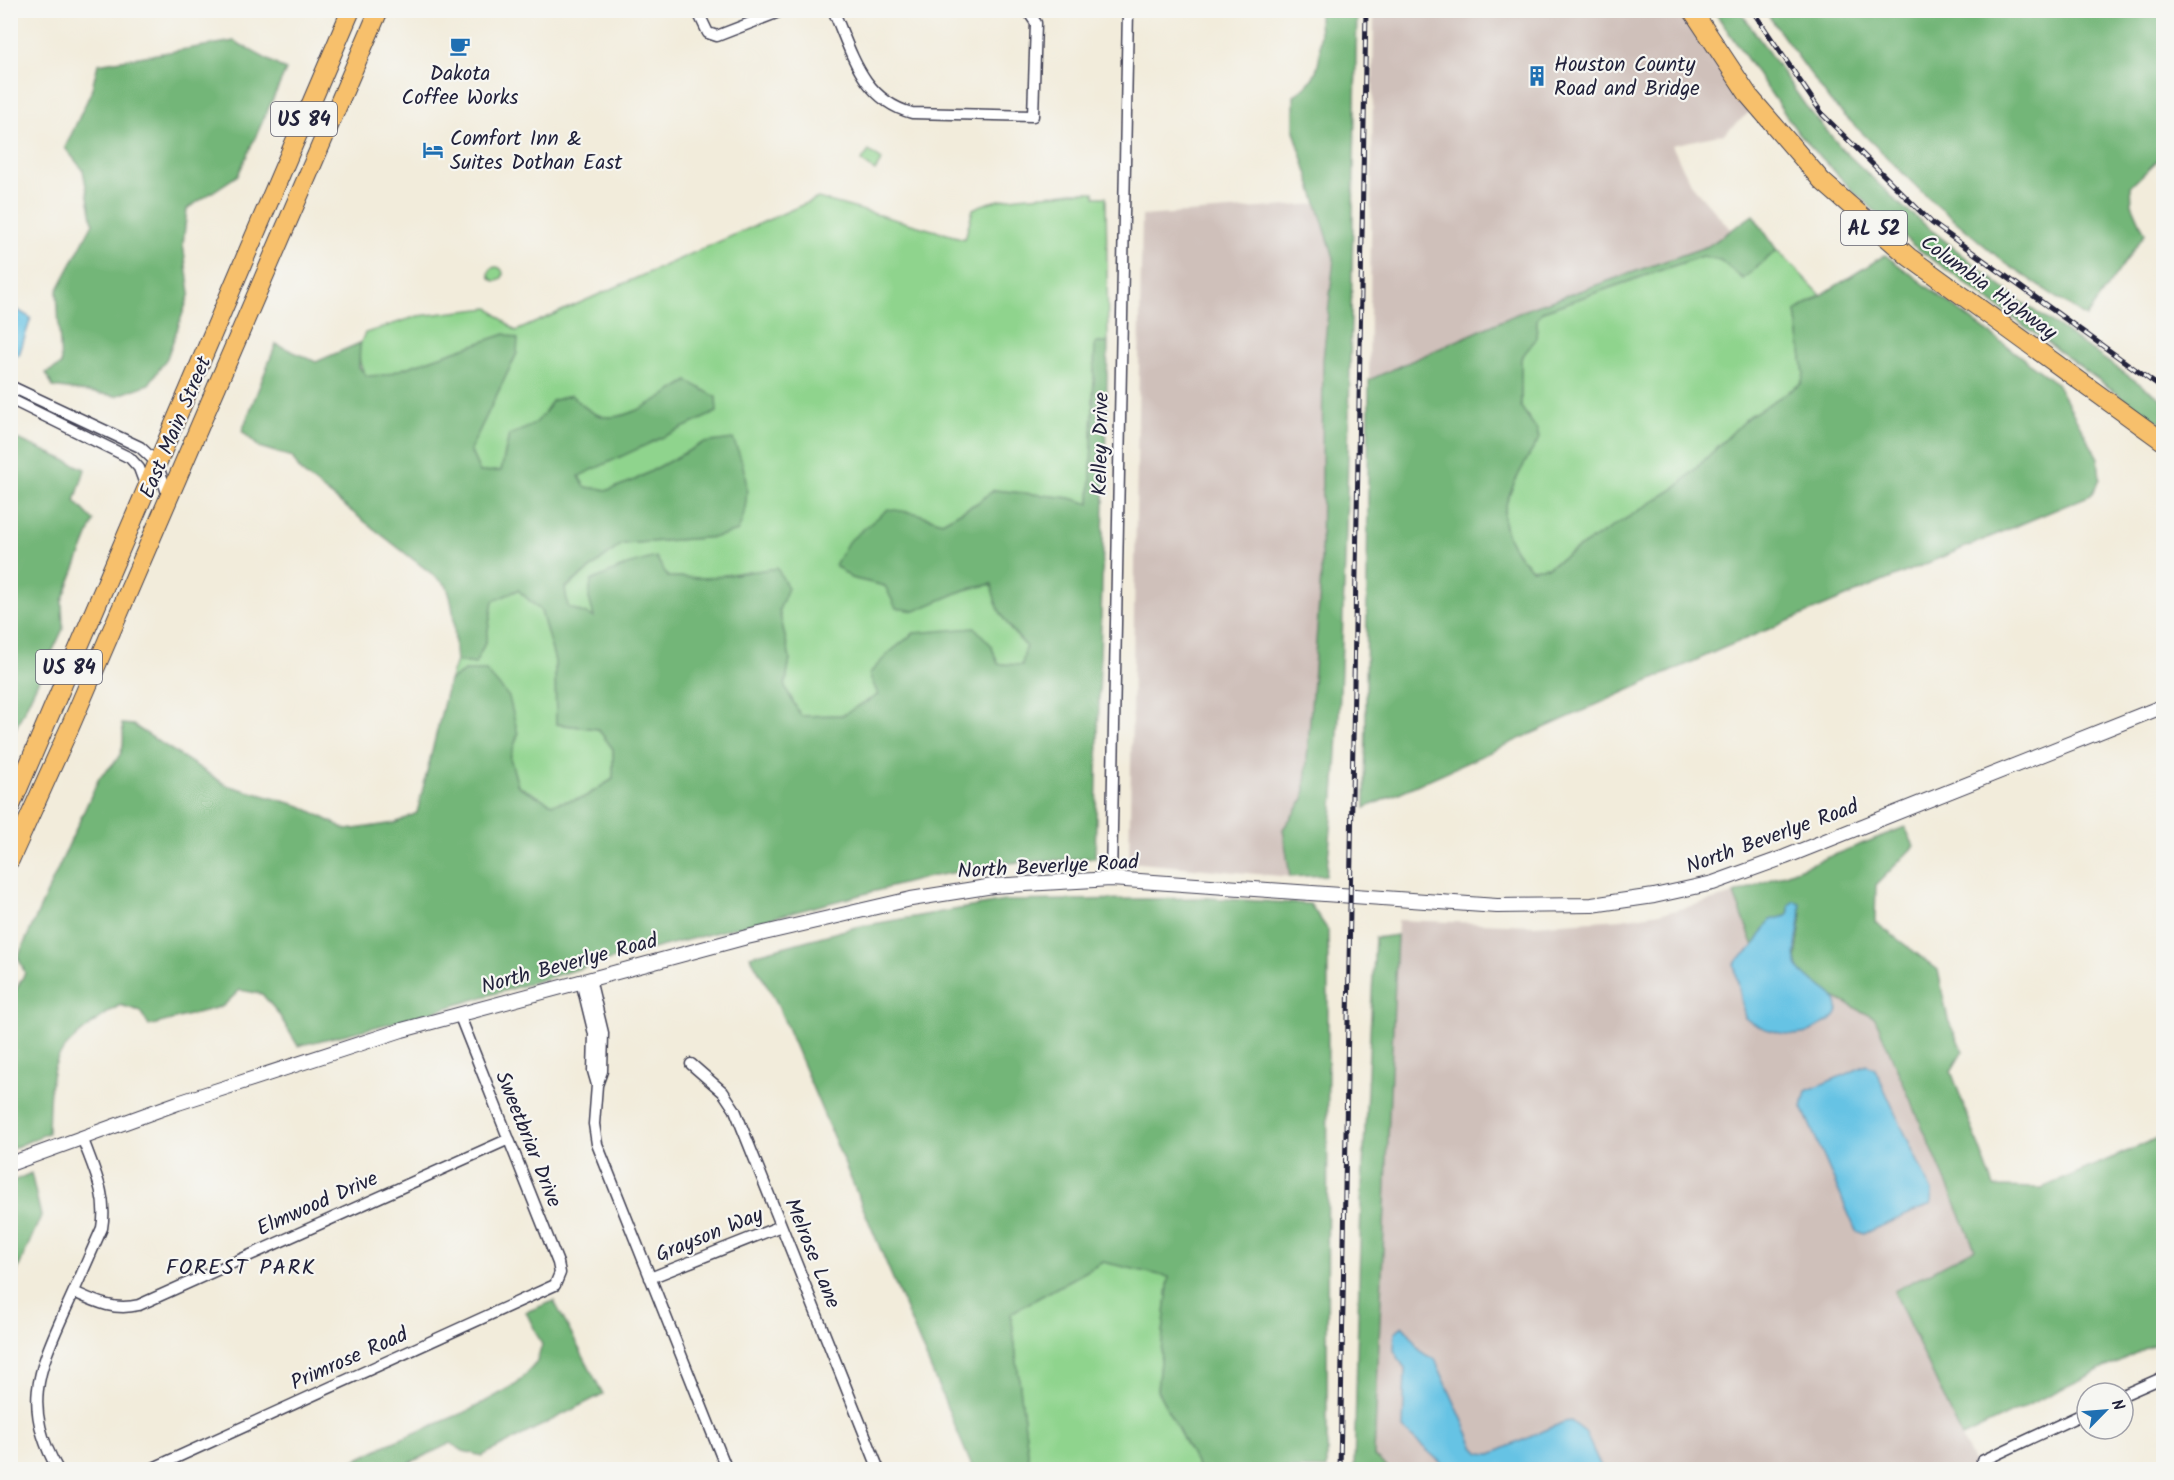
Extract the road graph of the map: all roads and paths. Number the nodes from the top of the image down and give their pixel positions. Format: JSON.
{"nodes":[{"id":1,"x":351,"y":10,"type":"edge"},
{"id":2,"x":379,"y":10,"type":"edge"},
{"id":3,"x":697,"y":10,"type":"edge"},
{"id":4,"x":784,"y":10,"type":"edge"},
{"id":5,"x":1027,"y":10,"type":"edge"},
{"id":6,"x":1128,"y":10,"type":"edge"},
{"id":7,"x":1692,"y":10,"type":"edge"},
{"id":8,"x":834,"y":12,"type":"dead end"},
{"id":9,"x":10,"y":386,"type":"edge"},
{"id":10,"x":10,"y":399,"type":"edge"},
{"id":11,"x":167,"y":438,"type":"junction"},
{"id":12,"x":2163,"y":442,"type":"edge"},
{"id":13,"x":140,"y":447,"type":"junction"},
{"id":14,"x":157,"y":463,"type":"junction"},
{"id":15,"x":146,"y":487,"type":"junction"},
{"id":16,"x":169,"y":499,"type":"junction"},
{"id":17,"x":2163,"y":706,"type":"edge"},
{"id":18,"x":10,"y":808,"type":"edge"},
{"id":19,"x":10,"y":860,"type":"edge"},
{"id":20,"x":1111,"y":879,"type":"junction"},
{"id":21,"x":585,"y":980,"type":"junction"},
{"id":22,"x":459,"y":1014,"type":"junction"},
{"id":23,"x":691,"y":1064,"type":"dead end"},
{"id":24,"x":82,"y":1137,"type":"junction"},
{"id":25,"x":509,"y":1138,"type":"junction"},
{"id":26,"x":10,"y":1164,"type":"edge"},
{"id":27,"x":781,"y":1226,"type":"junction"},
{"id":28,"x":559,"y":1278,"type":"joint"},
{"id":29,"x":650,"y":1278,"type":"junction"},
{"id":30,"x":74,"y":1292,"type":"junction"},
{"id":31,"x":2163,"y":1377,"type":"edge"},
{"id":32,"x":2135,"y":1390,"type":"edge"},
{"id":33,"x":2075,"y":1418,"type":"edge"},
{"id":34,"x":1982,"y":1461,"type":"dead end"},
{"id":35,"x":58,"y":1470,"type":"edge"},
{"id":36,"x":150,"y":1470,"type":"edge"},
{"id":37,"x":727,"y":1470,"type":"edge"},
{"id":38,"x":879,"y":1470,"type":"edge"}],
"edges":[{"from":1,"to":11,"type":"main road","name":"East Main Street","number":"US 84"},
{"from":2,"to":16,"type":"main road","name":"East Main Street","number":"US 84"},
{"from":3,"to":4,"type":"street"},
{"from":5,"to":8,"type":"street"},
{"from":6,"to":20,"type":"street","name":"Kelley Drive"},
{"from":7,"to":12,"type":"main road","name":"Columbia Highway","number":"AL 52"},
{"from":9,"to":13,"type":"street"},
{"from":10,"to":15,"type":"street"},
{"from":11,"to":13,"type":"street"},
{"from":11,"to":14,"type":"main road","name":"East Main Street","number":"US 84"},
{"from":13,"to":14,"type":"street"},
{"from":14,"to":15,"type":"main road","name":"East Main Street","number":"US 84"},
{"from":14,"to":16,"type":"street"},
{"from":15,"to":18,"type":"main road","name":"East Main Street","number":"US 84"},
{"from":16,"to":19,"type":"main road","name":"East Main Street","number":"US 84"},
{"from":17,"to":20,"type":"street","name":"North Beverlye Road"},
{"from":20,"to":21,"type":"street","name":"North Beverlye Road"},
{"from":21,"to":22,"type":"street","name":"North Beverlye Road"},
{"from":21,"to":29,"type":"street"},
{"from":22,"to":24,"type":"street","name":"North Beverlye Road"},
{"from":22,"to":25,"type":"street","name":"Sweetbriar Drive"},
{"from":23,"to":27,"type":"street","name":"Melrose Lane"},
{"from":24,"to":26,"type":"street","name":"North Beverlye Road"},
{"from":24,"to":30,"type":"street"},
{"from":25,"to":28,"type":"street","name":"Sweetbriar Drive"},
{"from":25,"to":30,"type":"street","name":"Elmwood Drive"},
{"from":27,"to":29,"type":"street","name":"Grayson Way"},
{"from":27,"to":38,"type":"street","name":"Melrose Lane"},
{"from":28,"to":36,"type":"street","name":"Primrose Road"},
{"from":29,"to":37,"type":"street"},
{"from":30,"to":35,"type":"street"},
{"from":31,"to":32,"type":"street"},
{"from":33,"to":34,"type":"street"}]}
